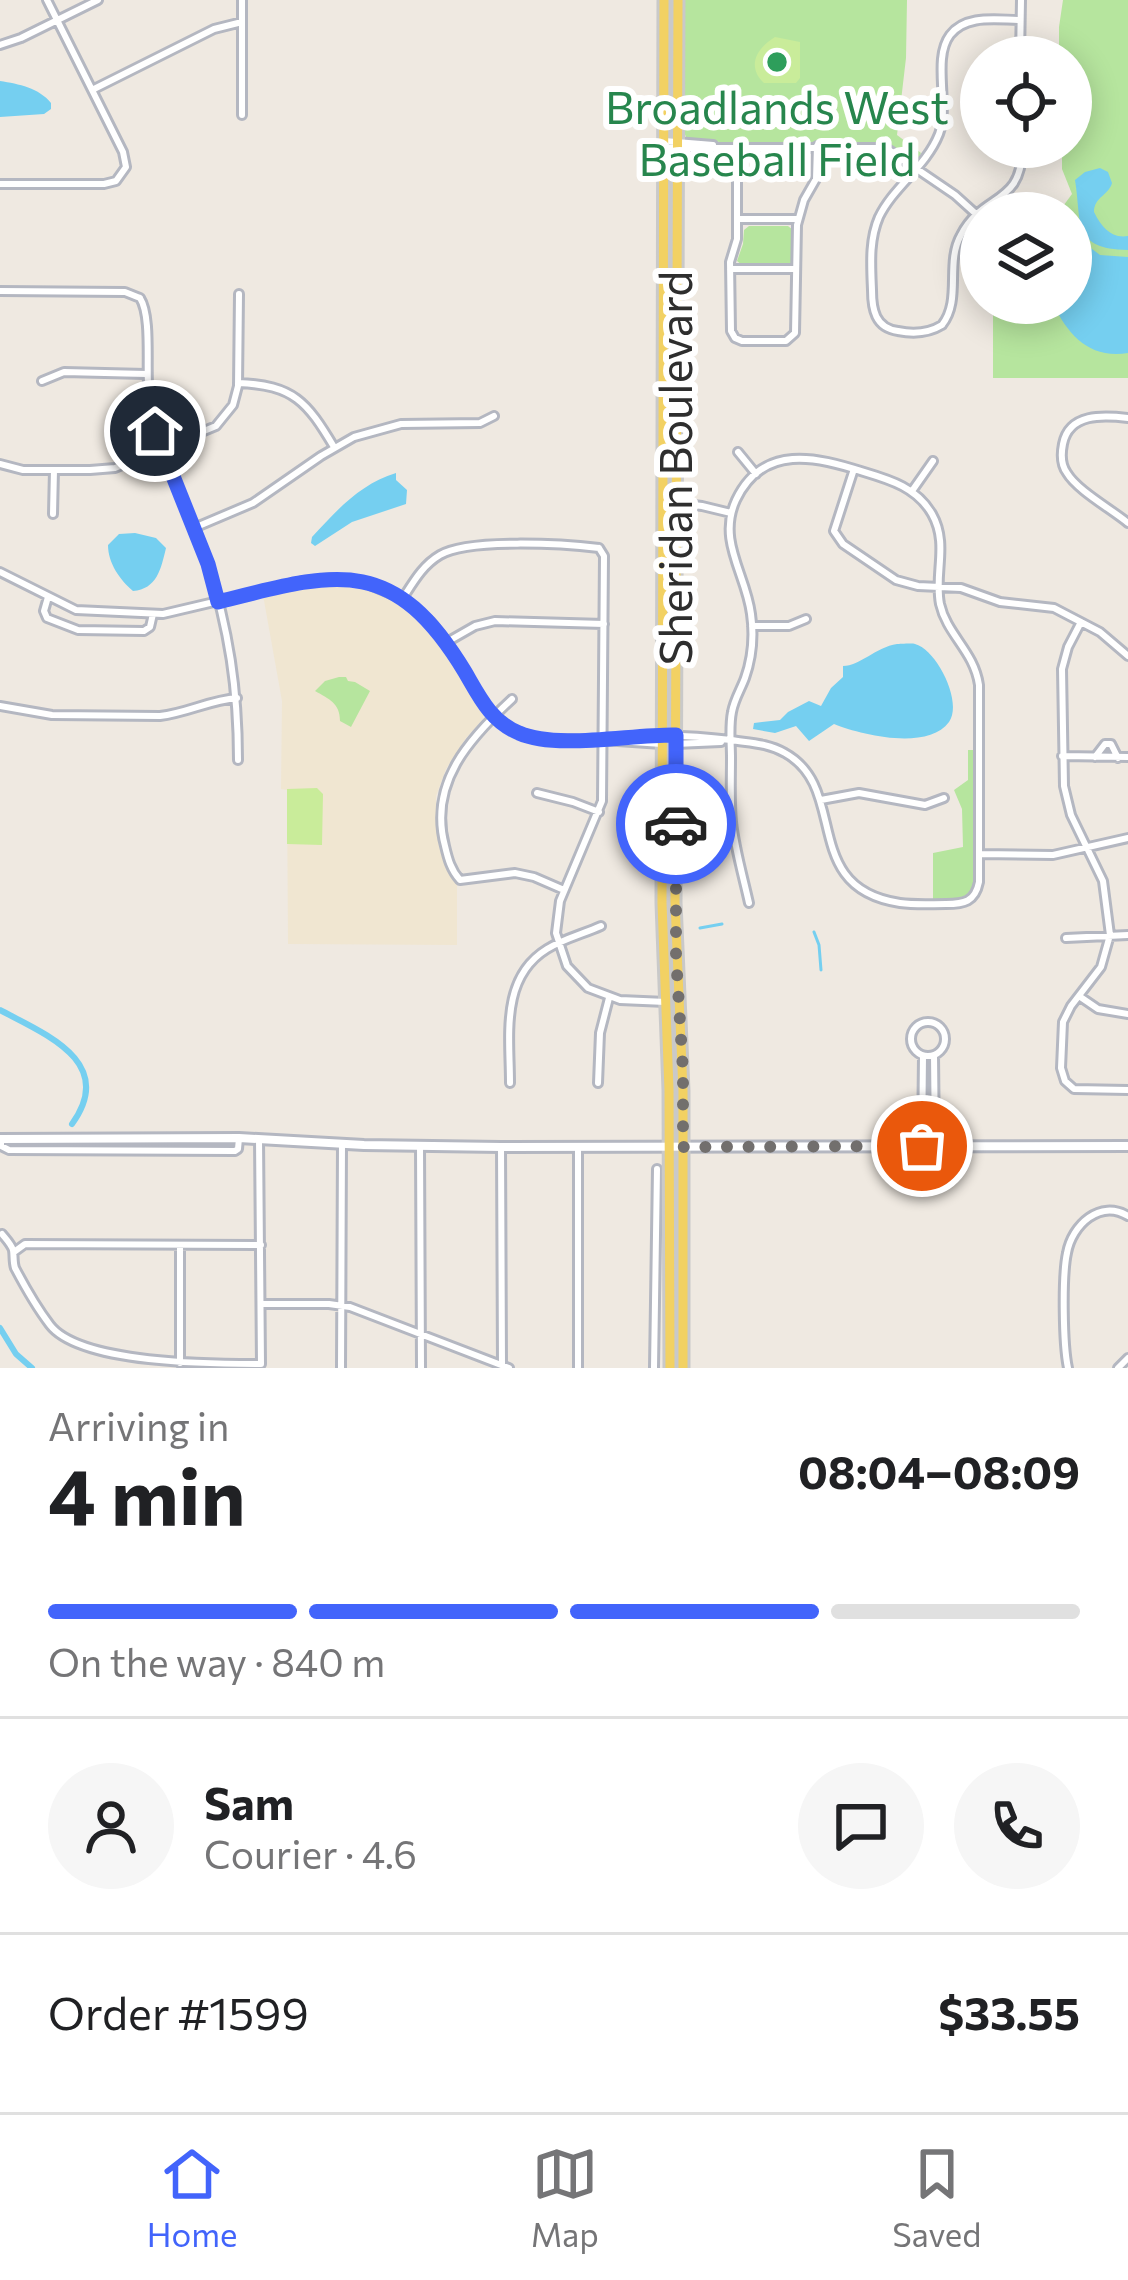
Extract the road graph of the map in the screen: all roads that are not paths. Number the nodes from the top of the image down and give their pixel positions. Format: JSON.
{"nodes":[{"id":1,"x":47,"y":0,"type":"edge"},
{"id":2,"x":98,"y":0,"type":"edge"},
{"id":3,"x":242,"y":0,"type":"edge"},
{"id":4,"x":664,"y":0,"type":"edge"},
{"id":5,"x":678,"y":0,"type":"edge"},
{"id":6,"x":1021,"y":0,"type":"edge"},
{"id":7,"x":1019,"y":20,"type":"junction"},
{"id":8,"x":57,"y":21,"type":"junction"},
{"id":9,"x":242,"y":22,"type":"junction"},
{"id":10,"x":1019,"y":36,"type":"edge"},
{"id":11,"x":0,"y":45,"type":"edge"},
{"id":12,"x":92,"y":90,"type":"junction"},
{"id":13,"x":242,"y":115,"type":"dead end"},
{"id":14,"x":664,"y":144,"type":"junction"},
{"id":15,"x":677,"y":145,"type":"junction"},
{"id":16,"x":736,"y":146,"type":"junction"},
{"id":17,"x":818,"y":146,"type":"junction"},
{"id":18,"x":918,"y":168,"type":"junction"},
{"id":19,"x":1022,"y":168,"type":"edge"},
{"id":20,"x":0,"y":184,"type":"edge"},
{"id":21,"x":1004,"y":192,"type":"edge"},
{"id":22,"x":960,"y":201,"type":"edge"},
{"id":23,"x":797,"y":219,"type":"junction"},
{"id":24,"x":737,"y":220,"type":"junction"},
{"id":25,"x":960,"y":238,"type":"edge"},
{"id":26,"x":730,"y":269,"type":"junction"},
{"id":27,"x":796,"y":269,"type":"junction"},
{"id":28,"x":0,"y":291,"type":"edge"},
{"id":29,"x":239,"y":294,"type":"dead end"},
{"id":30,"x":146,"y":374,"type":"junction"},
{"id":31,"x":42,"y":381,"type":"dead end"},
{"id":32,"x":238,"y":383,"type":"junction"},
{"id":33,"x":494,"y":416,"type":"dead end"},
{"id":34,"x":1128,"y":418,"type":"edge"},
{"id":35,"x":334,"y":447,"type":"junction"},
{"id":36,"x":162,"y":450,"type":"junction"},
{"id":37,"x":738,"y":452,"type":"dead end"},
{"id":38,"x":933,"y":461,"type":"dead end"},
{"id":39,"x":0,"y":464,"type":"edge"},
{"id":40,"x":854,"y":469,"type":"junction"},
{"id":41,"x":54,"y":470,"type":"junction"},
{"id":42,"x":756,"y":474,"type":"junction"},
{"id":43,"x":912,"y":491,"type":"junction"},
{"id":44,"x":676,"y":503,"type":"junction"},
{"id":45,"x":731,"y":513,"type":"junction"},
{"id":46,"x":53,"y":514,"type":"dead end"},
{"id":47,"x":1128,"y":523,"type":"edge"},
{"id":48,"x":194,"y":528,"type":"junction"},
{"id":49,"x":606,"y":537,"type":"dead end"},
{"id":50,"x":599,"y":548,"type":"junction"},
{"id":51,"x":0,"y":572,"type":"edge"},
{"id":52,"x":938,"y":587,"type":"junction"},
{"id":53,"x":48,"y":597,"type":"junction"},
{"id":54,"x":403,"y":598,"type":"junction"},
{"id":55,"x":218,"y":602,"type":"junction"},
{"id":56,"x":152,"y":614,"type":"junction"},
{"id":57,"x":806,"y":620,"type":"dead end"},
{"id":58,"x":1081,"y":622,"type":"junction"},
{"id":59,"x":604,"y":624,"type":"junction"},
{"id":60,"x":752,"y":626,"type":"junction"},
{"id":61,"x":447,"y":642,"type":"junction"},
{"id":62,"x":1128,"y":656,"type":"edge"},
{"id":63,"x":237,"y":698,"type":"junction"},
{"id":64,"x":512,"y":699,"type":"dead end"},
{"id":65,"x":0,"y":706,"type":"edge"},
{"id":66,"x":494,"y":716,"type":"junction"},
{"id":67,"x":603,"y":740,"type":"junction"},
{"id":68,"x":662,"y":740,"type":"junction"},
{"id":69,"x":676,"y":740,"type":"junction"},
{"id":70,"x":731,"y":740,"type":"junction"},
{"id":71,"x":1062,"y":756,"type":"junction"},
{"id":72,"x":1123,"y":758,"type":"edge"},
{"id":73,"x":238,"y":760,"type":"dead end"},
{"id":74,"x":537,"y":794,"type":"dead end"},
{"id":75,"x":944,"y":798,"type":"dead end"},
{"id":76,"x":821,"y":800,"type":"junction"},
{"id":77,"x":599,"y":812,"type":"junction"},
{"id":78,"x":1128,"y":838,"type":"edge"},
{"id":79,"x":1088,"y":848,"type":"junction"},
{"id":80,"x":979,"y":854,"type":"junction"},
{"id":81,"x":564,"y":890,"type":"junction"},
{"id":82,"x":749,"y":903,"type":"dead end"},
{"id":83,"x":601,"y":926,"type":"dead end"},
{"id":84,"x":1110,"y":935,"type":"junction"},
{"id":85,"x":1128,"y":935,"type":"edge"},
{"id":86,"x":1066,"y":938,"type":"dead end"},
{"id":87,"x":557,"y":944,"type":"junction"},
{"id":88,"x":1079,"y":996,"type":"junction"},
{"id":89,"x":609,"y":998,"type":"junction"},
{"id":90,"x":679,"y":1001,"type":"junction"},
{"id":91,"x":665,"y":1002,"type":"junction"},
{"id":92,"x":1128,"y":1013,"type":"edge"},
{"id":93,"x":934,"y":1055,"type":"junction"},
{"id":94,"x":923,"y":1056,"type":"junction"},
{"id":95,"x":510,"y":1083,"type":"dead end"},
{"id":96,"x":598,"y":1083,"type":"dead end"},
{"id":97,"x":1128,"y":1090,"type":"edge"},
{"id":98,"x":259,"y":1138,"type":"junction"},
{"id":99,"x":1,"y":1139,"type":"edge"},
{"id":100,"x":342,"y":1144,"type":"junction"},
{"id":101,"x":420,"y":1145,"type":"junction"},
{"id":102,"x":922,"y":1146,"type":"junction"},
{"id":103,"x":935,"y":1146,"type":"junction"},
{"id":104,"x":1128,"y":1146,"type":"edge"},
{"id":105,"x":501,"y":1147,"type":"junction"},
{"id":106,"x":578,"y":1147,"type":"junction"},
{"id":107,"x":669,"y":1147,"type":"junction"},
{"id":108,"x":683,"y":1147,"type":"junction"},
{"id":109,"x":657,"y":1169,"type":"dead end"},
{"id":110,"x":1128,"y":1216,"type":"edge"},
{"id":111,"x":2,"y":1234,"type":"edge"},
{"id":112,"x":180,"y":1245,"type":"junction"},
{"id":113,"x":260,"y":1245,"type":"junction"},
{"id":114,"x":14,"y":1252,"type":"junction"},
{"id":115,"x":260,"y":1304,"type":"junction"},
{"id":116,"x":341,"y":1306,"type":"junction"},
{"id":117,"x":421,"y":1334,"type":"junction"},
{"id":118,"x":1128,"y":1358,"type":"edge"},
{"id":119,"x":180,"y":1363,"type":"junction"},
{"id":120,"x":260,"y":1366,"type":"edge"},
{"id":121,"x":504,"y":1367,"type":"edge"},
{"id":122,"x":341,"y":1368,"type":"edge"},
{"id":123,"x":421,"y":1368,"type":"edge"},
{"id":124,"x":578,"y":1368,"type":"edge"},
{"id":125,"x":654,"y":1368,"type":"edge"},
{"id":126,"x":670,"y":1368,"type":"edge"},
{"id":127,"x":683,"y":1368,"type":"edge"},
{"id":128,"x":1068,"y":1368,"type":"edge"},
{"id":129,"x":1118,"y":1368,"type":"edge"}],
"edges":[{"from":1,"to":8,"type":"street"},
{"from":2,"to":8,"type":"street"},
{"from":3,"to":9,"type":"street"},
{"from":4,"to":14,"type":"main road","name":"Sheridan Boulevard"},
{"from":5,"to":15,"type":"main road","name":"Sheridan Boulevard"},
{"from":6,"to":7,"type":"street"},
{"from":7,"to":10,"type":"street"},
{"from":7,"to":18,"type":"street"},
{"from":8,"to":11,"type":"street"},
{"from":8,"to":12,"type":"street"},
{"from":9,"to":12,"type":"street"},
{"from":9,"to":13,"type":"street"},
{"from":12,"to":20,"type":"street"},
{"from":14,"to":15,"type":"street"},
{"from":14,"to":68,"type":"main road","name":"Sheridan Boulevard"},
{"from":15,"to":16,"type":"street"},
{"from":15,"to":44,"type":"main road","name":"Sheridan Boulevard"},
{"from":16,"to":17,"type":"street"},
{"from":16,"to":24,"type":"street"},
{"from":17,"to":18,"type":"street"},
{"from":17,"to":23,"type":"street"},
{"from":18,"to":22,"type":"street"},
{"from":18,"to":25,"type":"street"},
{"from":19,"to":21,"type":"street"},
{"from":23,"to":24,"type":"street"},
{"from":23,"to":27,"type":"street"},
{"from":24,"to":26,"type":"street"},
{"from":26,"to":27,"type":"street"},
{"from":26,"to":27,"type":"street"},
{"from":28,"to":30,"type":"street"},
{"from":29,"to":32,"type":"street"},
{"from":30,"to":31,"type":"street"},
{"from":30,"to":36,"type":"street"},
{"from":32,"to":35,"type":"street"},
{"from":32,"to":36,"type":"street"},
{"from":33,"to":35,"type":"street"},
{"from":34,"to":47,"type":"street"},
{"from":35,"to":48,"type":"street"},
{"from":36,"to":41,"type":"street"},
{"from":36,"to":48,"type":"street"},
{"from":37,"to":42,"type":"street"},
{"from":38,"to":43,"type":"street"},
{"from":39,"to":41,"type":"street"},
{"from":40,"to":42,"type":"street"},
{"from":40,"to":43,"type":"street"},
{"from":40,"to":52,"type":"street"},
{"from":41,"to":46,"type":"street"},
{"from":42,"to":45,"type":"street"},
{"from":43,"to":52,"type":"street"},
{"from":44,"to":45,"type":"street"},
{"from":44,"to":69,"type":"main road","name":"Sheridan Boulevard"},
{"from":45,"to":60,"type":"street"},
{"from":48,"to":55,"type":"street"},
{"from":49,"to":50,"type":"street"},
{"from":50,"to":54,"type":"street"},
{"from":50,"to":59,"type":"street"},
{"from":51,"to":53,"type":"street"},
{"from":52,"to":58,"type":"street"},
{"from":52,"to":80,"type":"street"},
{"from":53,"to":56,"type":"street"},
{"from":53,"to":56,"type":"street"},
{"from":54,"to":55,"type":"street"},
{"from":54,"to":61,"type":"street"},
{"from":55,"to":56,"type":"street"},
{"from":55,"to":63,"type":"street"},
{"from":57,"to":60,"type":"street"},
{"from":58,"to":62,"type":"street"},
{"from":58,"to":71,"type":"street"},
{"from":59,"to":61,"type":"street"},
{"from":59,"to":67,"type":"street"},
{"from":60,"to":70,"type":"street"},
{"from":61,"to":66,"type":"street"},
{"from":63,"to":65,"type":"street"},
{"from":63,"to":73,"type":"street"},
{"from":64,"to":66,"type":"street"},
{"from":66,"to":67,"type":"street"},
{"from":66,"to":81,"type":"street"},
{"from":67,"to":68,"type":"street"},
{"from":67,"to":77,"type":"street"},
{"from":68,"to":69,"type":"street"},
{"from":68,"to":91,"type":"main road","name":"Sheridan Boulevard"},
{"from":69,"to":70,"type":"street"},
{"from":69,"to":90,"type":"main road","name":"Sheridan Boulevard"},
{"from":70,"to":76,"type":"street"},
{"from":70,"to":82,"type":"street"},
{"from":71,"to":72,"type":"street"},
{"from":71,"to":79,"type":"street"},
{"from":74,"to":77,"type":"street"},
{"from":75,"to":76,"type":"street"},
{"from":76,"to":80,"type":"street"},
{"from":77,"to":81,"type":"street"},
{"from":78,"to":79,"type":"street"},
{"from":79,"to":80,"type":"street"},
{"from":79,"to":84,"type":"street"},
{"from":81,"to":87,"type":"street"},
{"from":83,"to":87,"type":"street"},
{"from":84,"to":85,"type":"street"},
{"from":84,"to":86,"type":"street"},
{"from":84,"to":88,"type":"street"},
{"from":87,"to":89,"type":"street"},
{"from":87,"to":95,"type":"street"},
{"from":88,"to":92,"type":"street"},
{"from":88,"to":97,"type":"street"},
{"from":89,"to":91,"type":"street"},
{"from":89,"to":96,"type":"street"},
{"from":90,"to":91,"type":"street"},
{"from":90,"to":108,"type":"main road","name":"Sheridan Boulevard"},
{"from":91,"to":107,"type":"main road","name":"Sheridan Boulevard"},
{"from":93,"to":94,"type":"street"},
{"from":93,"to":94,"type":"street"},
{"from":93,"to":103,"type":"street"},
{"from":94,"to":102,"type":"street"},
{"from":98,"to":99,"type":"main road"},
{"from":98,"to":100,"type":"main road"},
{"from":98,"to":113,"type":"street"},
{"from":100,"to":101,"type":"main road"},
{"from":100,"to":116,"type":"street"},
{"from":101,"to":105,"type":"main road"},
{"from":101,"to":117,"type":"street"},
{"from":102,"to":103,"type":"main road"},
{"from":102,"to":108,"type":"main road"},
{"from":103,"to":104,"type":"main road"},
{"from":105,"to":106,"type":"main road"},
{"from":105,"to":121,"type":"street"},
{"from":106,"to":107,"type":"main road"},
{"from":106,"to":124,"type":"street"},
{"from":107,"to":108,"type":"main road"},
{"from":107,"to":126,"type":"main road","name":"Sheridan Boulevard"},
{"from":108,"to":127,"type":"main road","name":"Sheridan Boulevard"},
{"from":109,"to":125,"type":"street"},
{"from":110,"to":128,"type":"street"},
{"from":111,"to":114,"type":"street"},
{"from":112,"to":113,"type":"street"},
{"from":112,"to":114,"type":"street"},
{"from":112,"to":119,"type":"street"},
{"from":113,"to":115,"type":"street"},
{"from":114,"to":119,"type":"street"},
{"from":115,"to":116,"type":"street"},
{"from":115,"to":120,"type":"street"},
{"from":116,"to":117,"type":"street"},
{"from":116,"to":122,"type":"street"},
{"from":117,"to":121,"type":"street"},
{"from":117,"to":123,"type":"street"},
{"from":118,"to":129,"type":"street"},
{"from":119,"to":120,"type":"street"}]}
